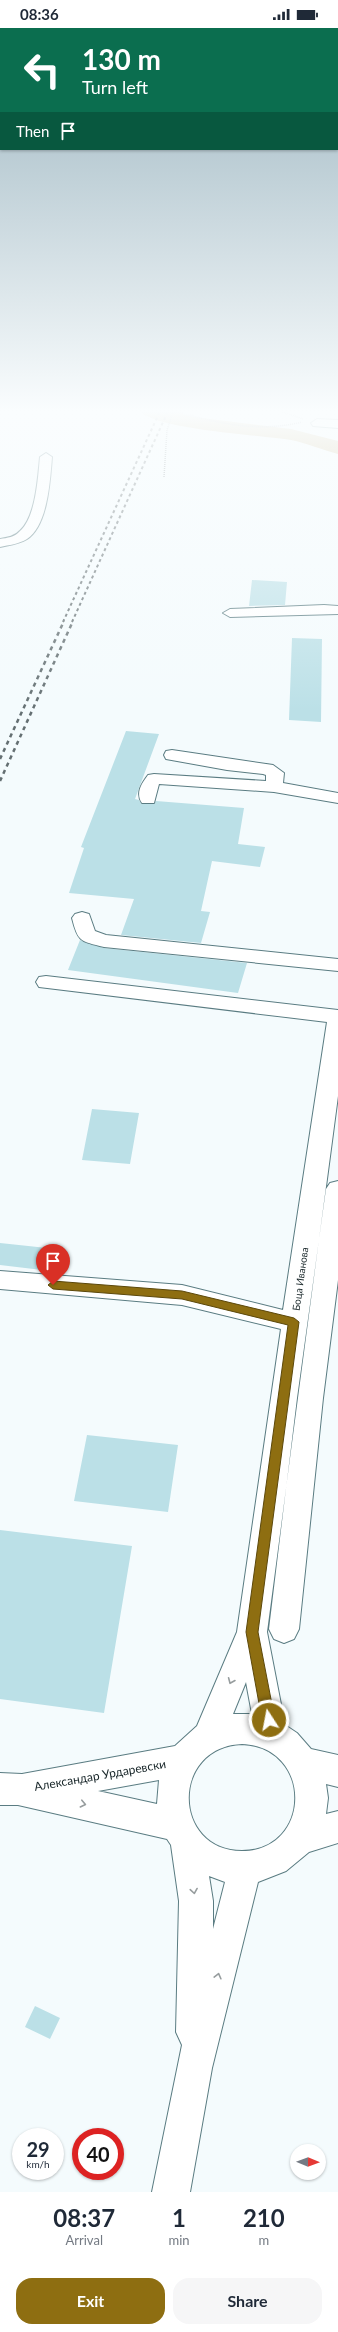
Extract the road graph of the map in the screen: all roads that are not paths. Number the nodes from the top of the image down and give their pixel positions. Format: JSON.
{"nodes":[{"id":1,"x":37,"y":510,"type":"edge"},
{"id":2,"x":0,"y":543,"type":"edge"},
{"id":3,"x":338,"y":610,"type":"edge"},
{"id":4,"x":230,"y":613,"type":"dead end"},
{"id":5,"x":172,"y":755,"type":"dead end"},
{"id":6,"x":274,"y":787,"type":"junction"},
{"id":7,"x":338,"y":798,"type":"edge"},
{"id":8,"x":148,"y":799,"type":"dead end"},
{"id":9,"x":82,"y":918,"type":"dead end"},
{"id":10,"x":338,"y":965,"type":"edge"},
{"id":11,"x":46,"y":982,"type":"dead end"},
{"id":12,"x":337,"y":1028,"type":"edge"},
{"id":13,"x":338,"y":1189,"type":"edge"},
{"id":14,"x":0,"y":1280,"type":"edge"},
{"id":15,"x":294,"y":1322,"type":"junction"},
{"id":16,"x":284,"y":1629,"type":"dead end"},
{"id":17,"x":252,"y":1632,"type":"junction"},
{"id":18,"x":209,"y":1735,"type":"junction"},
{"id":19,"x":271,"y":1735,"type":"junction"},
{"id":20,"x":182,"y":1760,"type":"junction"},
{"id":21,"x":301,"y":1762,"type":"junction"},
{"id":22,"x":338,"y":1771,"type":"edge"},
{"id":23,"x":9,"y":1789,"type":"edge"},
{"id":24,"x":338,"y":1827,"type":"edge"},
{"id":25,"x":182,"y":1832,"type":"junction"},
{"id":26,"x":301,"y":1838,"type":"junction"},
{"id":27,"x":245,"y":1869,"type":"junction"},
{"id":28,"x":194,"y":2068,"type":"junction"},
{"id":29,"x":170,"y":2192,"type":"edge"}],
"edges":[{"from":1,"to":2,"type":"street"},
{"from":3,"to":4,"type":"street"},
{"from":5,"to":6,"type":"street"},
{"from":6,"to":7,"type":"street"},
{"from":6,"to":8,"type":"street"},
{"from":9,"to":10,"type":"street"},
{"from":11,"to":12,"type":"street"},
{"from":12,"to":15,"type":"street","name":"Боца Иванова"},
{"from":13,"to":16,"type":"street"},
{"from":14,"to":15,"type":"street"},
{"from":15,"to":17,"type":"street","name":"Боца Иванова"},
{"from":17,"to":18,"type":"street","name":"Боца Иванова","one_way":true},
{"from":17,"to":19,"type":"street","name":"Боца Иванова"},
{"from":18,"to":19,"type":"street"},
{"from":18,"to":20,"type":"street"},
{"from":19,"to":21,"type":"street"},
{"from":20,"to":23,"type":"street","name":"Александар Урдаревски"},
{"from":20,"to":25,"type":"street"},
{"from":21,"to":22,"type":"street"},
{"from":21,"to":26,"type":"street"},
{"from":23,"to":25,"type":"street","name":"Александар Урдаревски","one_way":true},
{"from":24,"to":26,"type":"street"},
{"from":25,"to":27,"type":"street"},
{"from":25,"to":28,"type":"street","one_way":true},
{"from":26,"to":27,"type":"street"},
{"from":28,"to":27,"type":"street","one_way":true},
{"from":28,"to":29,"type":"street"}]}
